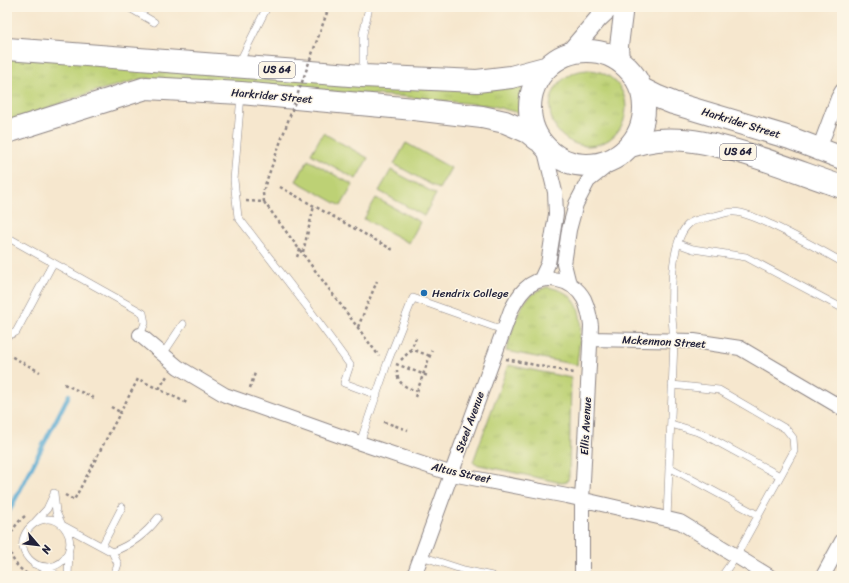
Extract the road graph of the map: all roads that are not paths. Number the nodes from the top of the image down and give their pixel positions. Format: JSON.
{"nodes":[{"id":1,"x":128,"y":7,"type":"edge"},
{"id":2,"x":266,"y":7,"type":"edge"},
{"id":3,"x":369,"y":7,"type":"edge"},
{"id":4,"x":611,"y":7,"type":"edge"},
{"id":5,"x":622,"y":7,"type":"edge"},
{"id":6,"x":154,"y":22,"type":"dead end"},
{"id":7,"x":7,"y":49,"type":"edge"},
{"id":8,"x":570,"y":52,"type":"junction"},
{"id":9,"x":620,"y":61,"type":"junction"},
{"id":10,"x":237,"y":67,"type":"junction"},
{"id":11,"x":545,"y":68,"type":"junction"},
{"id":12,"x":362,"y":76,"type":"junction"},
{"id":13,"x":640,"y":88,"type":"junction"},
{"id":14,"x":842,"y":91,"type":"edge"},
{"id":15,"x":241,"y":93,"type":"junction"},
{"id":16,"x":7,"y":132,"type":"edge"},
{"id":17,"x":541,"y":144,"type":"junction"},
{"id":18,"x":819,"y":149,"type":"junction"},
{"id":19,"x":624,"y":152,"type":"junction"},
{"id":20,"x":842,"y":158,"type":"edge"},
{"id":21,"x":842,"y":187,"type":"edge"},
{"id":22,"x":9,"y":238,"type":"edge"},
{"id":23,"x":679,"y":244,"type":"junction"},
{"id":24,"x":7,"y":247,"type":"edge"},
{"id":25,"x":842,"y":262,"type":"edge"},
{"id":26,"x":53,"y":263,"type":"junction"},
{"id":27,"x":541,"y":279,"type":"junction"},
{"id":28,"x":569,"y":284,"type":"junction"},
{"id":29,"x":842,"y":308,"type":"edge"},
{"id":30,"x":183,"y":324,"type":"dead end"},
{"id":31,"x":503,"y":330,"type":"junction"},
{"id":32,"x":140,"y":334,"type":"joint"},
{"id":33,"x":7,"y":336,"type":"edge"},
{"id":34,"x":590,"y":338,"type":"junction"},
{"id":35,"x":674,"y":341,"type":"junction"},
{"id":36,"x":163,"y":354,"type":"junction"},
{"id":37,"x":672,"y":385,"type":"junction"},
{"id":38,"x":378,"y":395,"type":"junction"},
{"id":39,"x":842,"y":408,"type":"edge"},
{"id":40,"x":671,"y":424,"type":"junction"},
{"id":41,"x":360,"y":443,"type":"junction"},
{"id":42,"x":669,"y":467,"type":"junction"},
{"id":43,"x":452,"y":474,"type":"junction"},
{"id":44,"x":780,"y":476,"type":"junction"},
{"id":45,"x":582,"y":500,"type":"junction"},
{"id":46,"x":122,"y":507,"type":"dead end"},
{"id":47,"x":758,"y":515,"type":"junction"},
{"id":48,"x":158,"y":518,"type":"dead end"},
{"id":49,"x":667,"y":519,"type":"junction"},
{"id":50,"x":34,"y":523,"type":"junction"},
{"id":51,"x":62,"y":525,"type":"junction"},
{"id":52,"x":842,"y":541,"type":"edge"},
{"id":53,"x":102,"y":546,"type":"junction"},
{"id":54,"x":69,"y":552,"type":"junction"},
{"id":55,"x":112,"y":552,"type":"junction"},
{"id":56,"x":421,"y":556,"type":"junction"},
{"id":57,"x":736,"y":556,"type":"junction"},
{"id":58,"x":34,"y":564,"type":"junction"},
{"id":59,"x":463,"y":573,"type":"edge"},
{"id":60,"x":58,"y":576,"type":"edge"},
{"id":61,"x":68,"y":576,"type":"edge"},
{"id":62,"x":114,"y":576,"type":"edge"},
{"id":63,"x":414,"y":576,"type":"edge"},
{"id":64,"x":492,"y":576,"type":"edge"},
{"id":65,"x":582,"y":576,"type":"edge"},
{"id":66,"x":722,"y":576,"type":"edge"},
{"id":67,"x":769,"y":576,"type":"edge"},
{"id":68,"x":823,"y":576,"type":"edge"}],
"edges":[{"from":1,"to":6,"type":"lane"},
{"from":2,"to":10,"type":"lane"},
{"from":3,"to":12,"type":"lane"},
{"from":4,"to":8,"type":"street"},
{"from":5,"to":9,"type":"street"},
{"from":7,"to":10,"type":"main road","number":"US 64"},
{"from":8,"to":9,"type":"main road"},
{"from":8,"to":11,"type":"main road"},
{"from":9,"to":13,"type":"main road"},
{"from":10,"to":12,"type":"main road","number":"US 64"},
{"from":11,"to":12,"type":"main road","number":"US 64"},
{"from":11,"to":17,"type":"main road"},
{"from":13,"to":18,"type":"main road","name":"Harkrider Street","number":"US 64"},
{"from":13,"to":19,"type":"main road"},
{"from":14,"to":18,"type":"street"},
{"from":15,"to":16,"type":"main road","name":"Harkrider Street"},
{"from":15,"to":17,"type":"main road","name":"Harkrider Street"},
{"from":15,"to":38,"type":"lane"},
{"from":17,"to":19,"type":"main road"},
{"from":17,"to":27,"type":"street"},
{"from":18,"to":20,"type":"main road","name":"Harkrider Street","number":"US 64"},
{"from":19,"to":21,"type":"main road","number":"US 64"},
{"from":19,"to":28,"type":"street"},
{"from":22,"to":24,"type":"lane"},
{"from":22,"to":26,"type":"lane"},
{"from":23,"to":25,"type":"lane"},
{"from":23,"to":29,"type":"lane"},
{"from":23,"to":35,"type":"lane"},
{"from":26,"to":32,"type":"lane"},
{"from":26,"to":33,"type":"lane"},
{"from":27,"to":28,"type":"street"},
{"from":27,"to":31,"type":"street","name":"Steel Avenue"},
{"from":28,"to":34,"type":"street","name":"Ellis Avenue"},
{"from":30,"to":36,"type":"lane"},
{"from":31,"to":38,"type":"lane"},
{"from":31,"to":43,"type":"street","name":"Steel Avenue"},
{"from":32,"to":36,"type":"street","name":"Altus Street"},
{"from":34,"to":35,"type":"street","name":"Mckennon Street"},
{"from":34,"to":45,"type":"street","name":"Ellis Avenue"},
{"from":35,"to":37,"type":"lane"},
{"from":35,"to":39,"type":"street","name":"Mckennon Street"},
{"from":36,"to":41,"type":"street","name":"Altus Street"},
{"from":37,"to":40,"type":"lane"},
{"from":37,"to":44,"type":"lane"},
{"from":38,"to":41,"type":"lane"},
{"from":40,"to":42,"type":"lane"},
{"from":40,"to":44,"type":"lane"},
{"from":41,"to":43,"type":"street","name":"Altus Street"},
{"from":42,"to":47,"type":"lane"},
{"from":42,"to":49,"type":"lane"},
{"from":43,"to":45,"type":"street","name":"Altus Street"},
{"from":43,"to":56,"type":"street","name":"Steel Avenue"},
{"from":44,"to":47,"type":"lane"},
{"from":45,"to":49,"type":"street","name":"Altus Street"},
{"from":45,"to":65,"type":"street","name":"Ellis Avenue"},
{"from":46,"to":53,"type":"lane"},
{"from":47,"to":57,"type":"lane"},
{"from":48,"to":55,"type":"lane"},
{"from":49,"to":57,"type":"street","name":"Altus Street"},
{"from":50,"to":51,"type":"lane"},
{"from":50,"to":51,"type":"lane"},
{"from":50,"to":58,"type":"lane"},
{"from":51,"to":53,"type":"lane"},
{"from":51,"to":54,"type":"lane"},
{"from":52,"to":68,"type":"street"},
{"from":53,"to":55,"type":"lane"},
{"from":54,"to":58,"type":"lane"},
{"from":54,"to":61,"type":"lane"},
{"from":55,"to":62,"type":"lane"},
{"from":56,"to":59,"type":"lane"},
{"from":56,"to":63,"type":"street","name":"Steel Avenue"},
{"from":57,"to":66,"type":"lane"},
{"from":57,"to":67,"type":"street","name":"Altus Street"},
{"from":58,"to":60,"type":"lane"},
{"from":59,"to":64,"type":"lane"}]}
